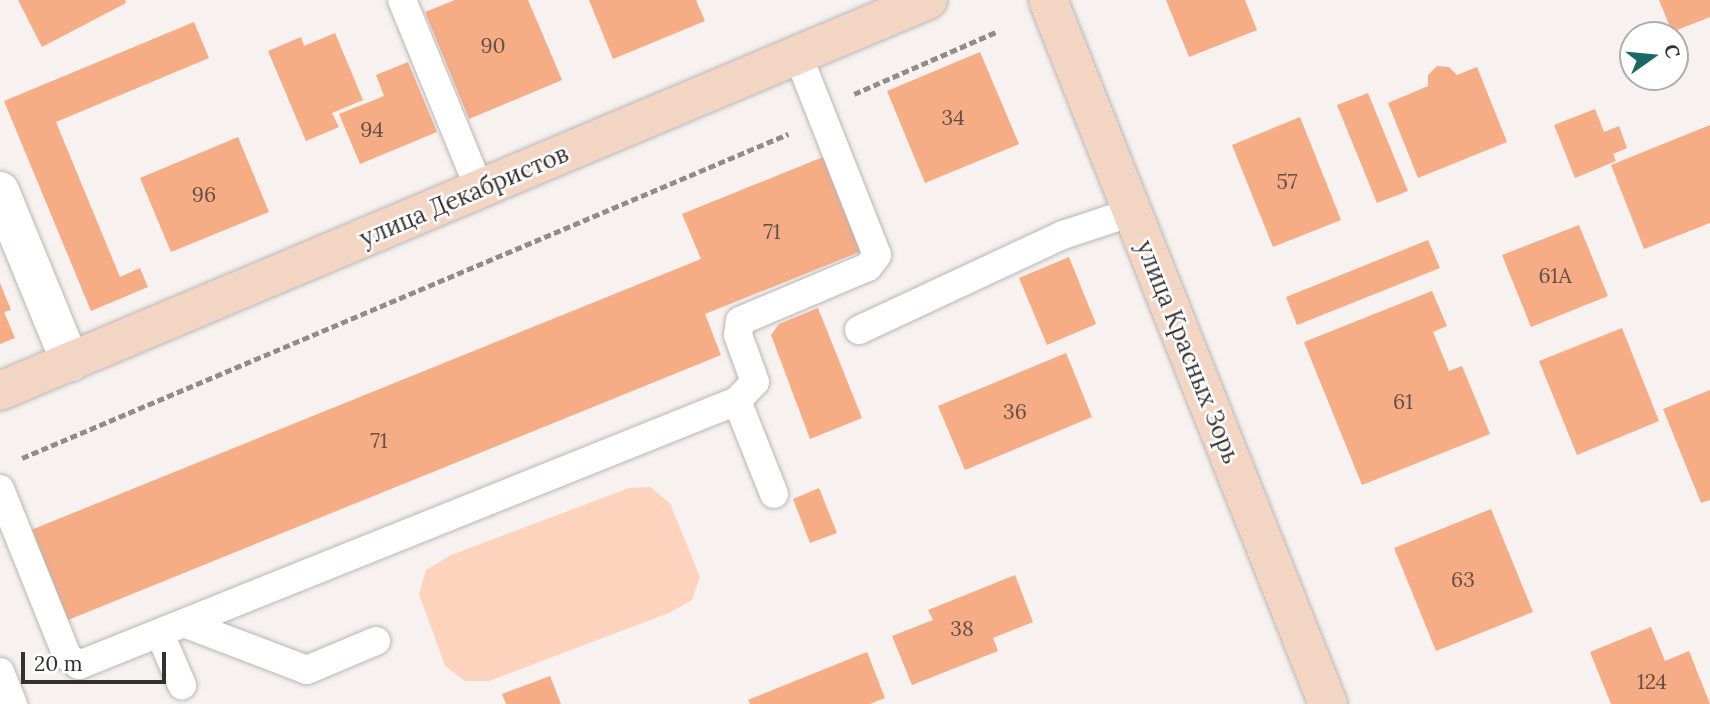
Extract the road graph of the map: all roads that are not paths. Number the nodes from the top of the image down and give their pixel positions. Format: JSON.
{"nodes":[{"id":1,"x":402,"y":0,"type":"edge"},
{"id":2,"x":928,"y":0,"type":"edge"},
{"id":3,"x":1048,"y":0,"type":"edge"},
{"id":4,"x":798,"y":55,"type":"junction"},
{"id":5,"x":480,"y":190,"type":"junction"},
{"id":6,"x":0,"y":191,"type":"edge"},
{"id":7,"x":1132,"y":212,"type":"junction"},
{"id":8,"x":859,"y":330,"type":"dead end"},
{"id":9,"x":70,"y":362,"type":"junction"},
{"id":10,"x":0,"y":391,"type":"edge"},
{"id":11,"x":737,"y":401,"type":"junction"},
{"id":12,"x":0,"y":489,"type":"edge"},
{"id":13,"x":774,"y":494,"type":"dead end"},
{"id":14,"x":173,"y":629,"type":"junction"},
{"id":15,"x":376,"y":641,"type":"dead end"},
{"id":16,"x":0,"y":672,"type":"edge"},
{"id":17,"x":182,"y":685,"type":"dead end"},
{"id":18,"x":13,"y":704,"type":"edge"},
{"id":19,"x":1328,"y":704,"type":"edge"}],
"edges":[{"from":1,"to":5,"type":"lane"},
{"from":2,"to":4,"type":"street","name":"улица Декабристов"},
{"from":3,"to":7,"type":"street","name":"улица Красных Зорь"},
{"from":4,"to":5,"type":"street","name":"улица Декабристов"},
{"from":4,"to":11,"type":"lane"},
{"from":5,"to":9,"type":"street","name":"улица Декабристов"},
{"from":6,"to":9,"type":"street"},
{"from":7,"to":8,"type":"lane"},
{"from":7,"to":19,"type":"street","name":"улица Красных Зорь"},
{"from":9,"to":10,"type":"street","name":"улица Декабристов"},
{"from":11,"to":13,"type":"lane"},
{"from":11,"to":14,"type":"lane"},
{"from":12,"to":14,"type":"lane"},
{"from":14,"to":15,"type":"lane"},
{"from":14,"to":17,"type":"lane"},
{"from":16,"to":18,"type":"lane"}]}
